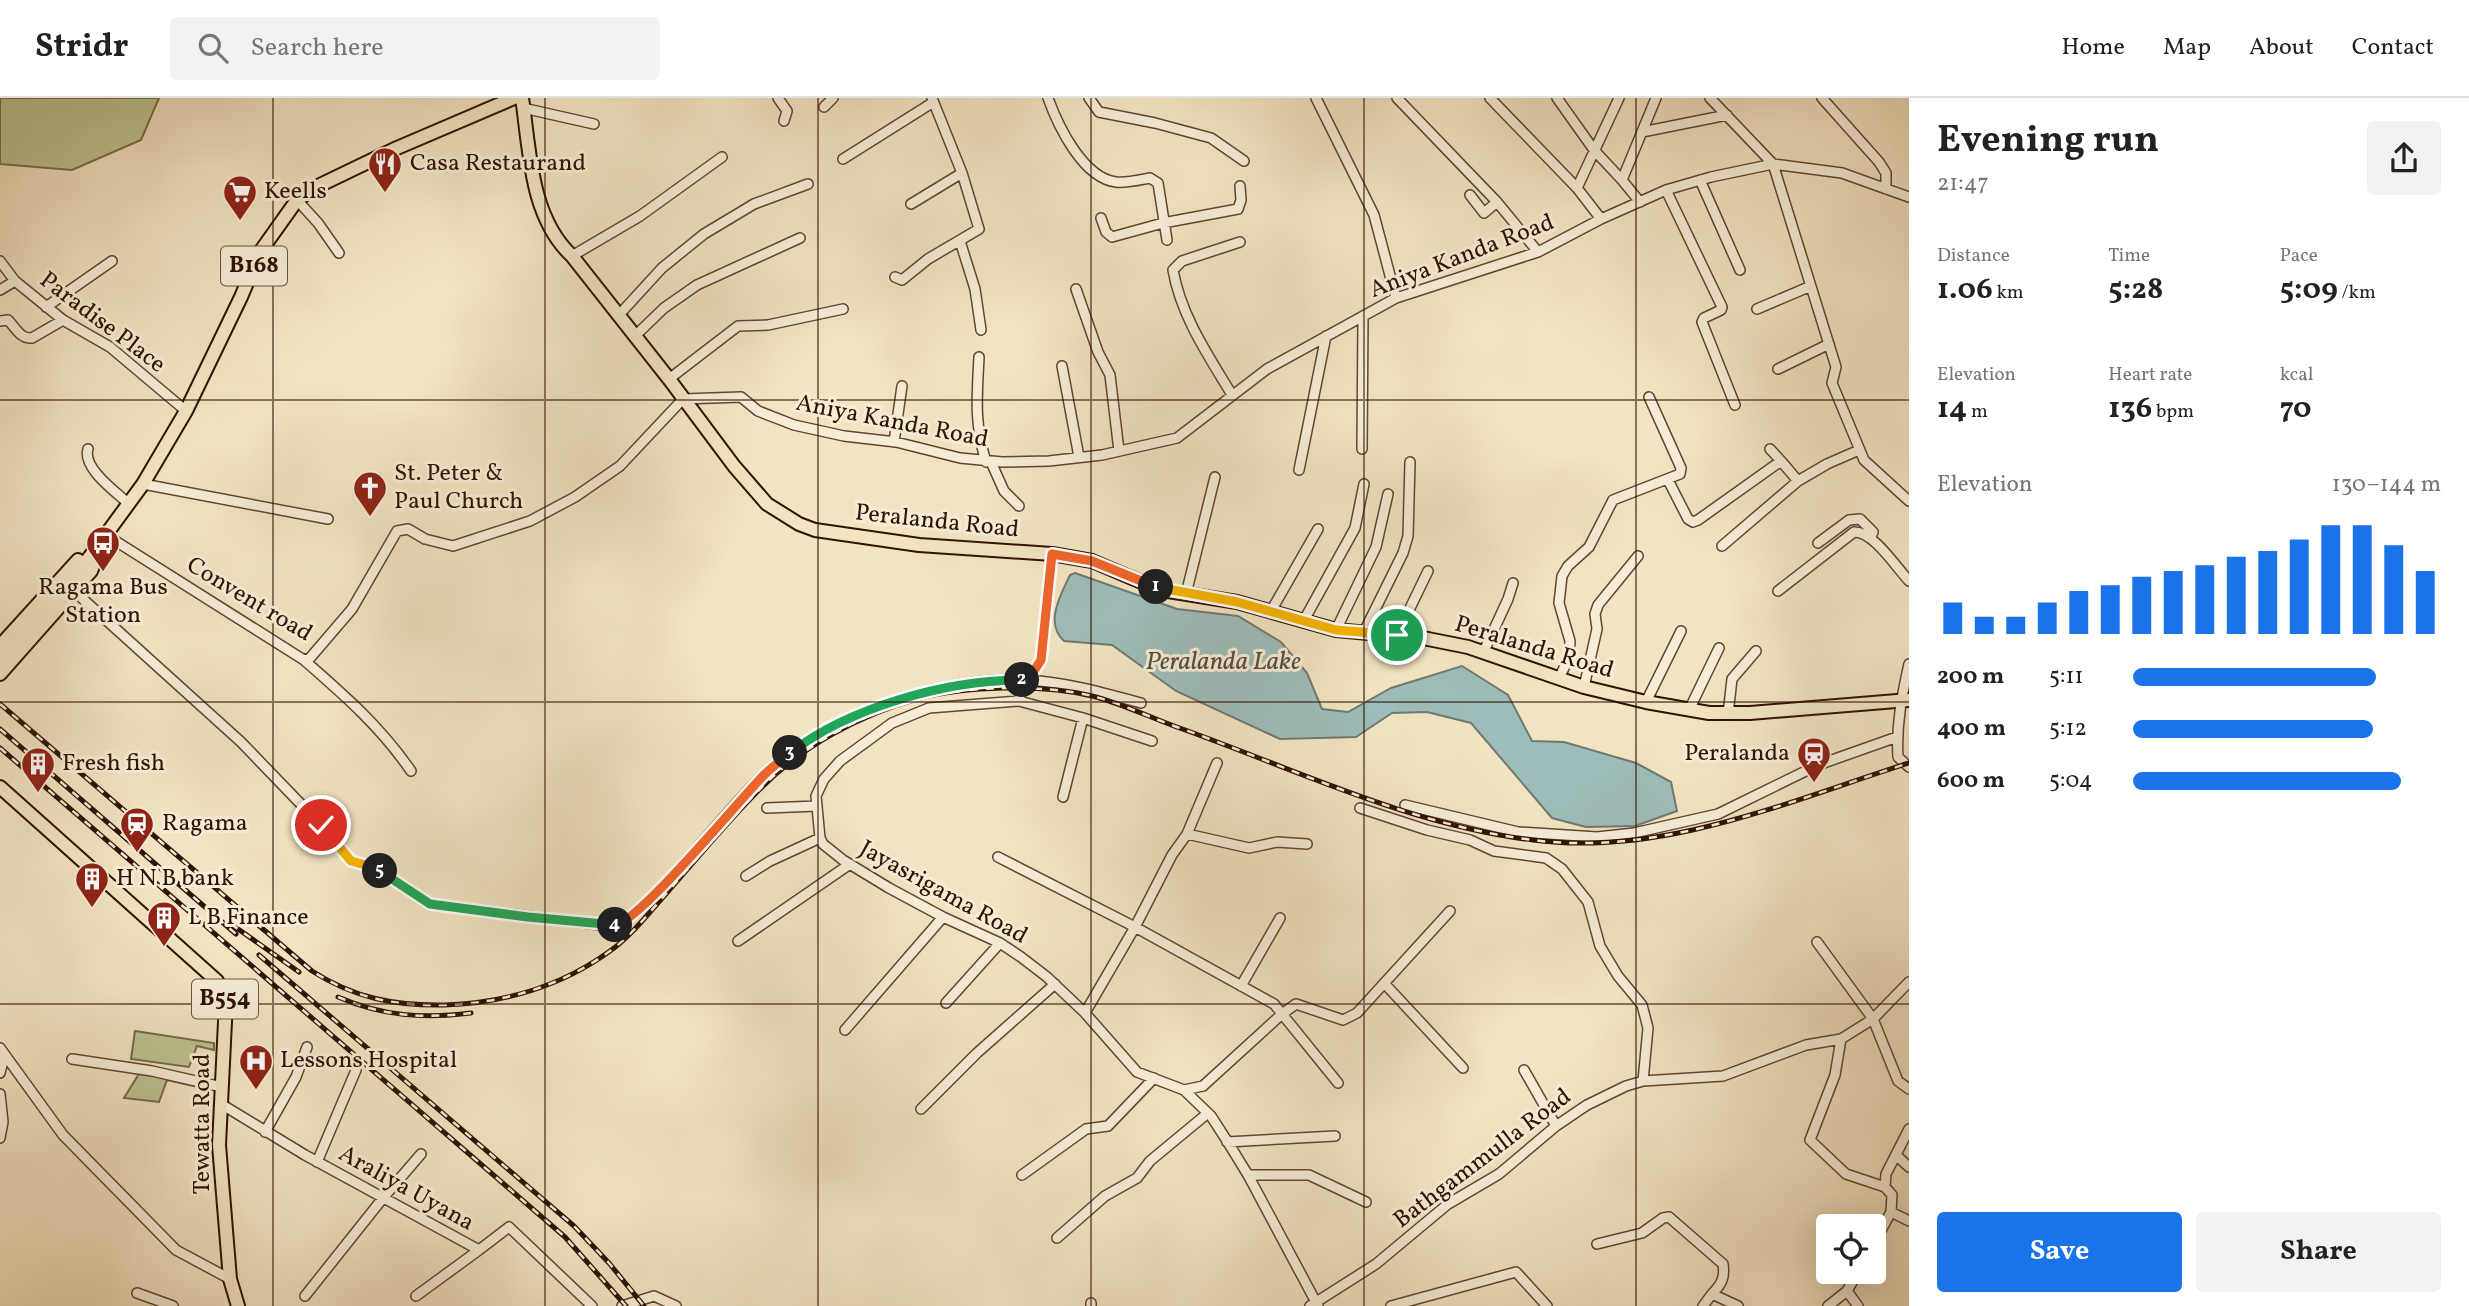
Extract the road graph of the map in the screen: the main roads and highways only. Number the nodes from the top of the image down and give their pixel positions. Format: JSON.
{"nodes":[{"id":1,"x":514,"y":98,"type":"edge"},
{"id":2,"x":522,"y":103,"type":"edge"},
{"id":3,"x":102,"y":540,"type":"junction"},
{"id":4,"x":0,"y":646,"type":"edge"},
{"id":5,"x":0,"y":659,"type":"edge"},
{"id":6,"x":0,"y":674,"type":"edge"},
{"id":7,"x":1905,"y":700,"type":"edge"},
{"id":8,"x":0,"y":787,"type":"edge"},
{"id":9,"x":238,"y":1306,"type":"edge"}],
"edges":[{"from":1,"to":3,"type":"main road","number":"B168"},
{"from":2,"to":7,"type":"main road","name":"Peralanda Road"},
{"from":3,"to":4,"type":"main road","number":"B168"},
{"from":3,"to":5,"type":"main road","number":"B168"},
{"from":3,"to":6,"type":"main road","number":"B168"},
{"from":8,"to":9,"type":"main road","name":"Tewatta Road","number":"B554"}]}
